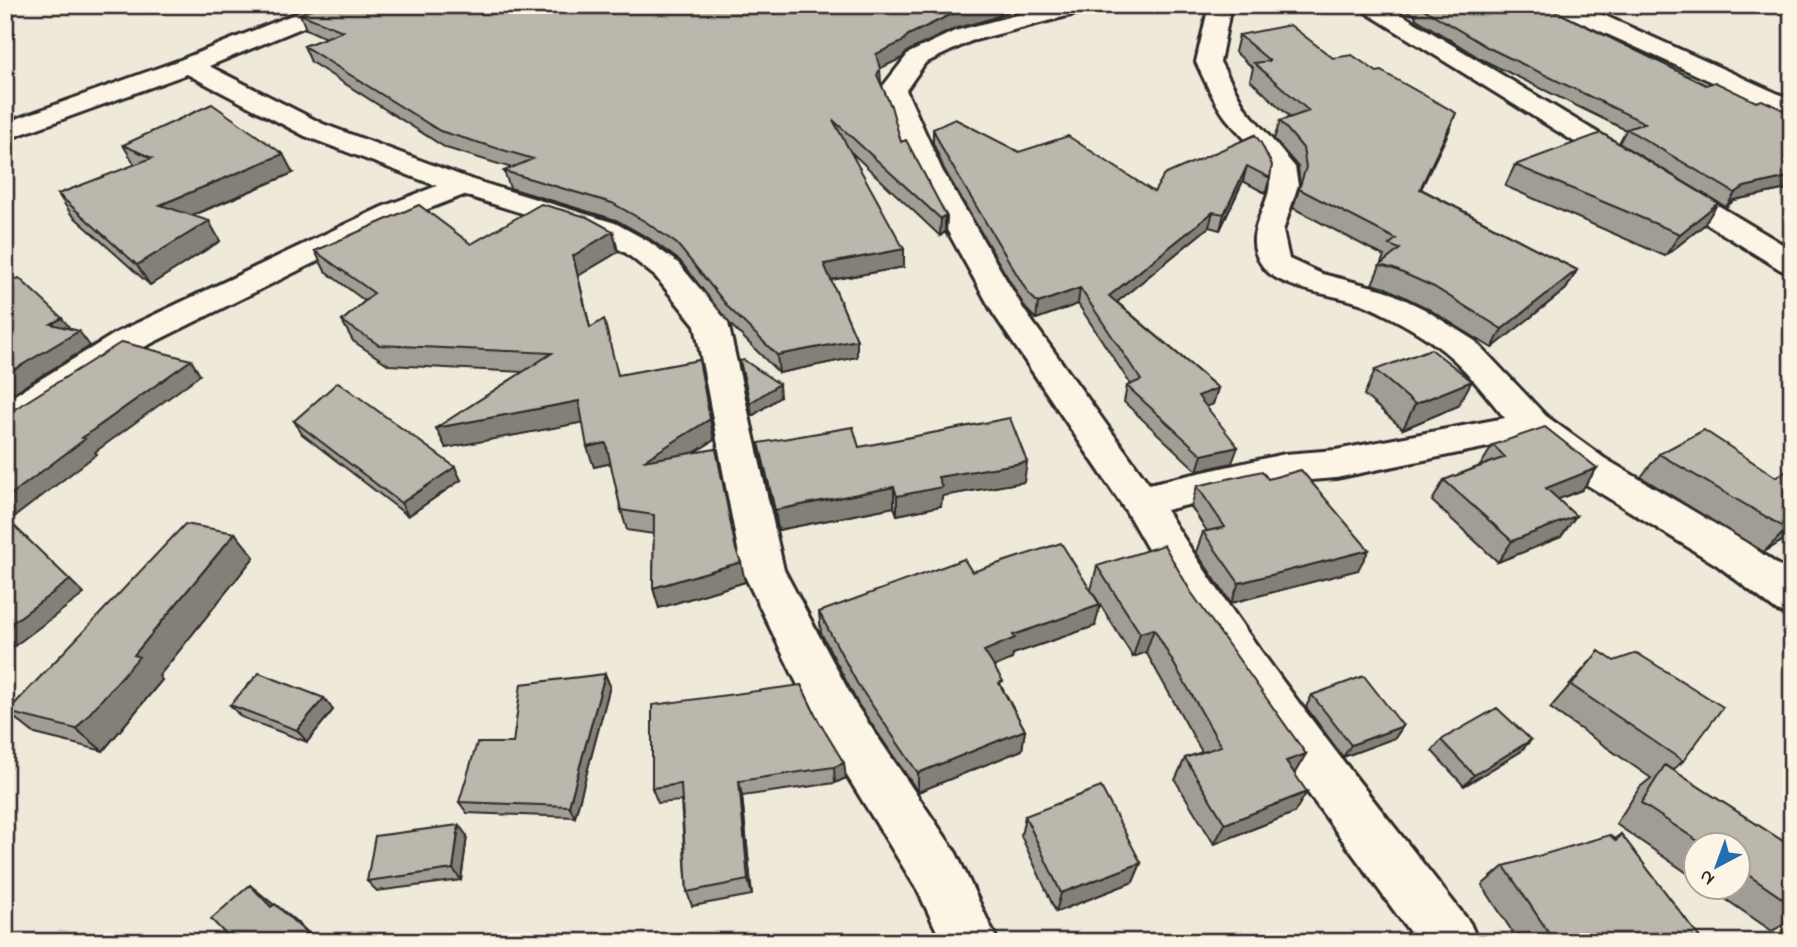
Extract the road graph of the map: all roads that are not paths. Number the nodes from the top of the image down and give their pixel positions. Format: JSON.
{"nodes":[{"id":1,"x":337,"y":5,"type":"edge"},
{"id":2,"x":1082,"y":5,"type":"edge"},
{"id":3,"x":1220,"y":5,"type":"edge"},
{"id":4,"x":1370,"y":5,"type":"edge"},
{"id":5,"x":1562,"y":5,"type":"edge"},
{"id":6,"x":189,"y":65,"type":"junction"},
{"id":7,"x":1792,"y":110,"type":"edge"},
{"id":8,"x":5,"y":132,"type":"edge"},
{"id":9,"x":463,"y":186,"type":"junction"},
{"id":10,"x":1792,"y":263,"type":"edge"},
{"id":11,"x":5,"y":418,"type":"edge"},
{"id":12,"x":1533,"y":425,"type":"junction"},
{"id":13,"x":1140,"y":501,"type":"junction"},
{"id":14,"x":1792,"y":599,"type":"edge"},
{"id":15,"x":971,"y":942,"type":"edge"},
{"id":16,"x":1451,"y":942,"type":"edge"}],
"edges":[{"from":1,"to":6,"type":"street"},
{"from":2,"to":13,"type":"street"},
{"from":3,"to":12,"type":"street"},
{"from":4,"to":10,"type":"street"},
{"from":5,"to":7,"type":"street"},
{"from":6,"to":8,"type":"street"},
{"from":6,"to":9,"type":"street"},
{"from":9,"to":11,"type":"street"},
{"from":9,"to":15,"type":"street"},
{"from":12,"to":13,"type":"street"},
{"from":12,"to":14,"type":"street"},
{"from":13,"to":16,"type":"street"}]}
